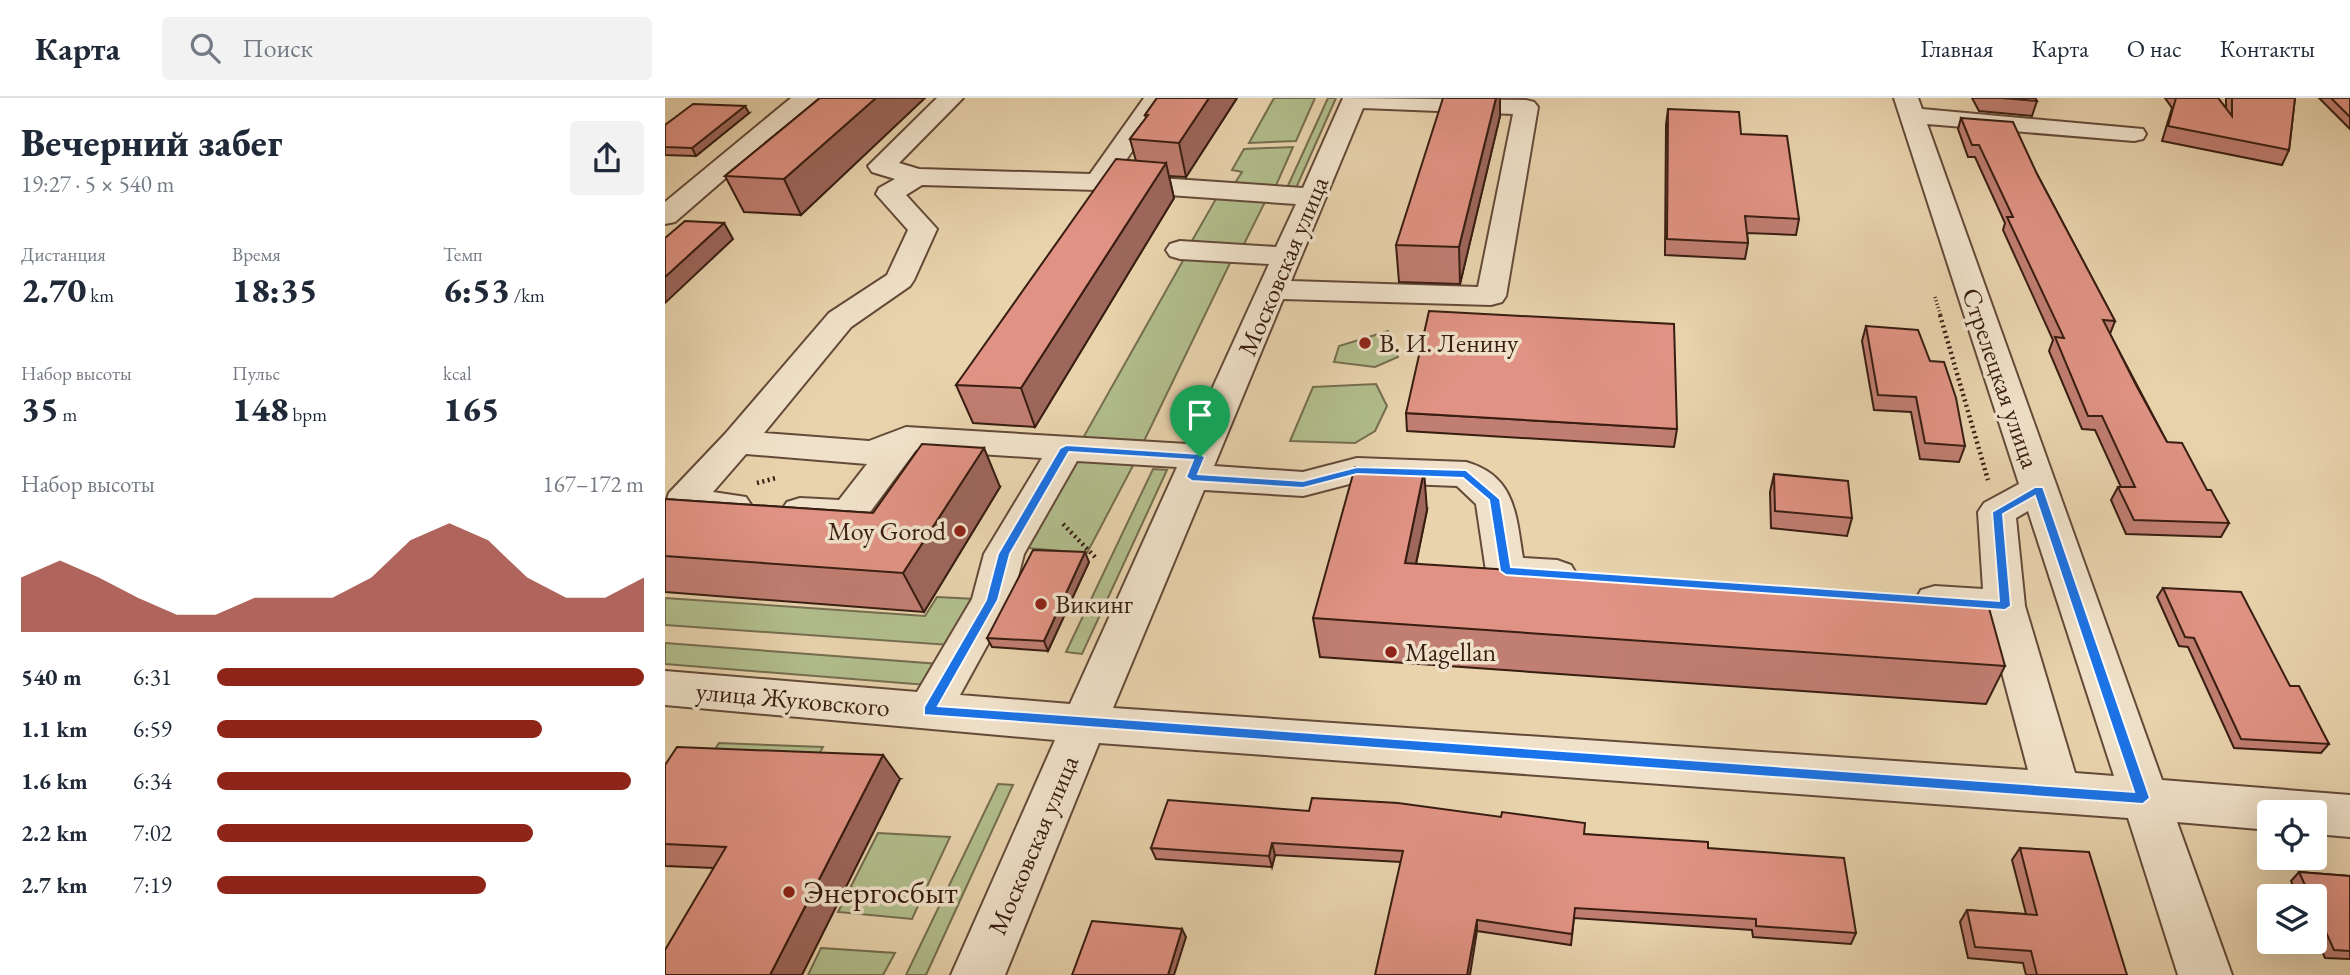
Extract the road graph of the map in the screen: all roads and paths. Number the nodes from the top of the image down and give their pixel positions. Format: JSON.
{"nodes":[{"id":1,"x":806,"y":98,"type":"edge"},
{"id":2,"x":951,"y":98,"type":"edge"},
{"id":3,"x":1156,"y":98,"type":"edge"},
{"id":4,"x":1355,"y":99,"type":"edge"},
{"id":5,"x":1909,"y":107,"type":"edge"},
{"id":6,"x":2134,"y":134,"type":"dead end"},
{"id":7,"x":917,"y":177,"type":"junction"},
{"id":8,"x":1098,"y":182,"type":"junction"},
{"id":9,"x":1313,"y":197,"type":"junction"},
{"id":10,"x":665,"y":216,"type":"edge"},
{"id":11,"x":1179,"y":250,"type":"dead end"},
{"id":12,"x":1280,"y":273,"type":"junction"},
{"id":13,"x":1931,"y":285,"type":"dead end"},
{"id":14,"x":906,"y":438,"type":"junction"},
{"id":15,"x":737,"y":442,"type":"junction"},
{"id":16,"x":1066,"y":448,"type":"junction"},
{"id":17,"x":1196,"y":467,"type":"junction"},
{"id":18,"x":784,"y":476,"type":"dead end"},
{"id":19,"x":746,"y":486,"type":"dead end"},
{"id":20,"x":2039,"y":489,"type":"junction"},
{"id":21,"x":1037,"y":497,"type":"junction"},
{"id":22,"x":1997,"y":512,"type":"junction"},
{"id":23,"x":1097,"y":559,"type":"dead end"},
{"id":24,"x":1589,"y":577,"type":"edge"},
{"id":25,"x":1894,"y":598,"type":"edge"},
{"id":26,"x":2005,"y":606,"type":"junction"},
{"id":27,"x":665,"y":688,"type":"edge"},
{"id":28,"x":929,"y":711,"type":"junction"},
{"id":29,"x":1084,"y":724,"type":"junction"},
{"id":30,"x":2057,"y":792,"type":"junction"},
{"id":31,"x":2143,"y":798,"type":"junction"},
{"id":32,"x":2257,"y":808,"type":"edge"},
{"id":33,"x":2327,"y":814,"type":"edge"},
{"id":34,"x":2350,"y":816,"type":"edge"},
{"id":35,"x":978,"y":975,"type":"edge"},
{"id":36,"x":2205,"y":975,"type":"edge"}],
"edges":[{"from":1,"to":10,"type":"street"},
{"from":2,"to":7,"type":"street"},
{"from":3,"to":8,"type":"street"},
{"from":4,"to":9,"type":"street","name":"Московская улица"},
{"from":4,"to":12,"type":"street"},
{"from":5,"to":6,"type":"street"},
{"from":5,"to":20,"type":"street","name":"Стрелецкая улица"},
{"from":7,"to":8,"type":"street"},
{"from":7,"to":15,"type":"street"},
{"from":8,"to":9,"type":"street"},
{"from":9,"to":12,"type":"street","name":"Московская улица"},
{"from":11,"to":12,"type":"street"},
{"from":12,"to":17,"type":"street","name":"Московская улица"},
{"from":13,"to":22,"type":"path"},
{"from":14,"to":15,"type":"street"},
{"from":14,"to":15,"type":"street"},
{"from":14,"to":16,"type":"street"},
{"from":16,"to":17,"type":"street"},
{"from":16,"to":21,"type":"street"},
{"from":17,"to":24,"type":"street"},
{"from":17,"to":29,"type":"street","name":"Московская улица"},
{"from":18,"to":19,"type":"path"},
{"from":20,"to":22,"type":"street"},
{"from":20,"to":31,"type":"street","name":"Стрелецкая улица"},
{"from":21,"to":23,"type":"path"},
{"from":21,"to":28,"type":"street"},
{"from":22,"to":26,"type":"street"},
{"from":25,"to":26,"type":"street"},
{"from":26,"to":30,"type":"street"},
{"from":27,"to":28,"type":"street","name":"улица Жуковского"},
{"from":28,"to":29,"type":"street","name":"улица Жуковского"},
{"from":29,"to":30,"type":"street","name":"улица Жуковского"},
{"from":29,"to":35,"type":"street","name":"Московская улица"},
{"from":30,"to":31,"type":"street","name":"улица Жуковского"},
{"from":31,"to":32,"type":"street","name":"улица Жуковского"},
{"from":31,"to":36,"type":"street","name":"Стрелецкая улица"},
{"from":33,"to":34,"type":"street"}]}
